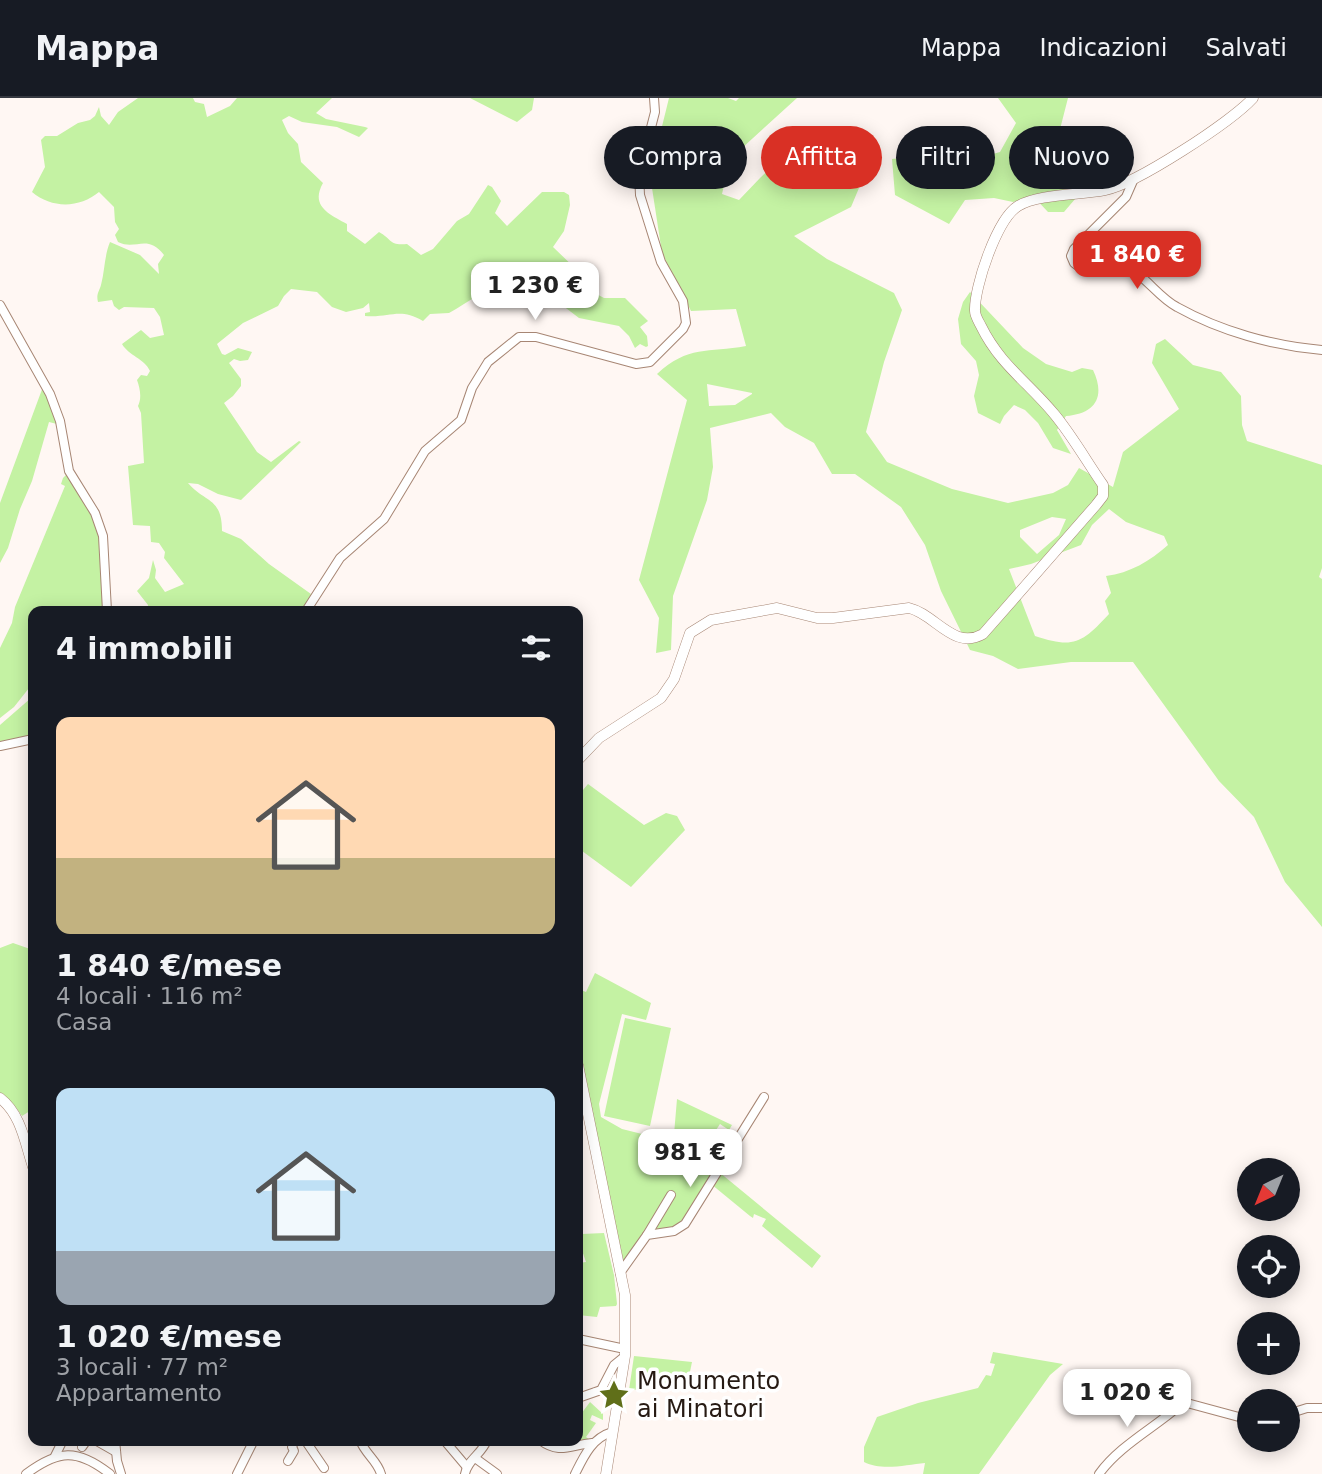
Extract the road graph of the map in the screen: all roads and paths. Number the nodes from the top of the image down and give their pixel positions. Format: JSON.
{"nodes":[{"id":1,"x":654,"y":98,"type":"edge"},
{"id":2,"x":1252,"y":98,"type":"edge"},
{"id":3,"x":1134,"y":180,"type":"edge"},
{"id":4,"x":1112,"y":189,"type":"edge"},
{"id":5,"x":1130,"y":189,"type":"edge"},
{"id":6,"x":0,"y":305,"type":"edge"},
{"id":7,"x":1322,"y":350,"type":"edge"},
{"id":8,"x":107,"y":606,"type":"edge"},
{"id":9,"x":309,"y":606,"type":"edge"},
{"id":10,"x":28,"y":740,"type":"edge"},
{"id":11,"x":0,"y":746,"type":"edge"},
{"id":12,"x":583,"y":755,"type":"edge"},
{"id":13,"x":583,"y":1090,"type":"edge"},
{"id":14,"x":764,"y":1097,"type":"dead end"},
{"id":15,"x":0,"y":1098,"type":"edge"},
{"id":16,"x":28,"y":1152,"type":"edge"},
{"id":17,"x":671,"y":1195,"type":"dead end"},
{"id":18,"x":647,"y":1235,"type":"junction"},
{"id":19,"x":620,"y":1273,"type":"junction"},
{"id":20,"x":583,"y":1340,"type":"edge"},
{"id":21,"x":625,"y":1352,"type":"junction"},
{"id":22,"x":583,"y":1396,"type":"edge"},
{"id":23,"x":1322,"y":1408,"type":"edge"},
{"id":24,"x":1300,"y":1410,"type":"edge"},
{"id":25,"x":1237,"y":1416,"type":"edge"},
{"id":26,"x":612,"y":1432,"type":"junction"},
{"id":27,"x":592,"y":1443,"type":"junction"},
{"id":28,"x":583,"y":1445,"type":"edge"},
{"id":29,"x":60,"y":1446,"type":"edge"},
{"id":30,"x":106,"y":1446,"type":"edge"},
{"id":31,"x":116,"y":1446,"type":"edge"},
{"id":32,"x":251,"y":1446,"type":"edge"},
{"id":33,"x":292,"y":1446,"type":"edge"},
{"id":34,"x":308,"y":1446,"type":"edge"},
{"id":35,"x":363,"y":1446,"type":"edge"},
{"id":36,"x":448,"y":1446,"type":"edge"},
{"id":37,"x":483,"y":1446,"type":"edge"},
{"id":38,"x":556,"y":1446,"type":"edge"},
{"id":39,"x":578,"y":1446,"type":"edge"},
{"id":40,"x":116,"y":1452,"type":"junction"},
{"id":41,"x":55,"y":1456,"type":"junction"},
{"id":42,"x":475,"y":1458,"type":"junction"},
{"id":43,"x":288,"y":1461,"type":"dead end"},
{"id":44,"x":324,"y":1468,"type":"dead end"},
{"id":45,"x":465,"y":1470,"type":"edge"},
{"id":46,"x":26,"y":1474,"type":"edge"},
{"id":47,"x":110,"y":1474,"type":"edge"},
{"id":48,"x":121,"y":1474,"type":"edge"},
{"id":49,"x":237,"y":1474,"type":"edge"},
{"id":50,"x":381,"y":1474,"type":"edge"},
{"id":51,"x":497,"y":1474,"type":"edge"},
{"id":52,"x":575,"y":1474,"type":"edge"},
{"id":53,"x":606,"y":1474,"type":"edge"},
{"id":54,"x":1099,"y":1474,"type":"edge"}],
"edges":[{"from":1,"to":9,"type":"street"},
{"from":2,"to":3,"type":"street"},
{"from":4,"to":12,"type":"street"},
{"from":5,"to":7,"type":"street"},
{"from":6,"to":8,"type":"street"},
{"from":10,"to":11,"type":"street"},
{"from":13,"to":19,"type":"street"},
{"from":14,"to":18,"type":"street"},
{"from":15,"to":16,"type":"street"},
{"from":17,"to":18,"type":"street"},
{"from":18,"to":19,"type":"street"},
{"from":19,"to":21,"type":"street"},
{"from":20,"to":21,"type":"street"},
{"from":21,"to":22,"type":"street"},
{"from":21,"to":26,"type":"street"},
{"from":23,"to":24,"type":"street"},
{"from":25,"to":54,"type":"street"},
{"from":26,"to":27,"type":"street"},
{"from":26,"to":53,"type":"street"},
{"from":27,"to":28,"type":"street"},
{"from":27,"to":52,"type":"street"},
{"from":29,"to":41,"type":"street"},
{"from":30,"to":40,"type":"street"},
{"from":31,"to":40,"type":"street"},
{"from":32,"to":49,"type":"street"},
{"from":33,"to":43,"type":"street"},
{"from":34,"to":44,"type":"street"},
{"from":35,"to":50,"type":"street"},
{"from":36,"to":45,"type":"street"},
{"from":37,"to":42,"type":"street"},
{"from":38,"to":39,"type":"street"},
{"from":40,"to":48,"type":"street"},
{"from":41,"to":46,"type":"street"},
{"from":41,"to":47,"type":"street"},
{"from":42,"to":45,"type":"street"},
{"from":42,"to":51,"type":"street"}]}
